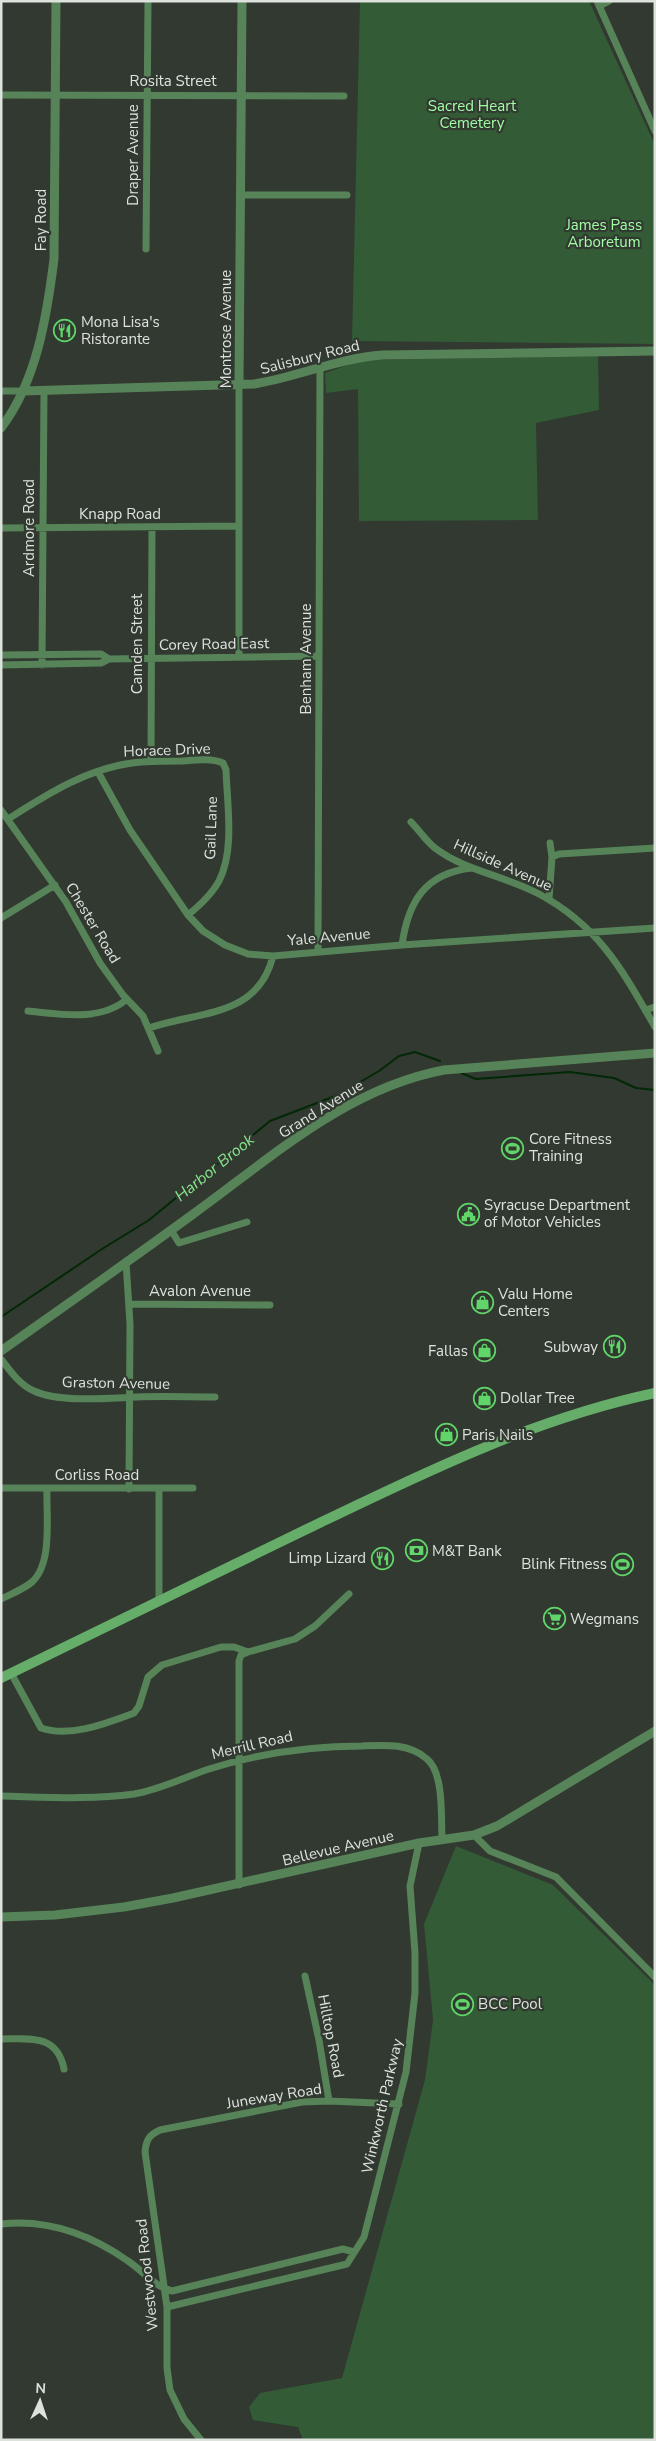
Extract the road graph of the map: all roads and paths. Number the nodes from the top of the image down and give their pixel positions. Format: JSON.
{"nodes":[{"id":1,"x":56,"y":1,"type":"edge"},
{"id":2,"x":148,"y":1,"type":"edge"},
{"id":3,"x":242,"y":1,"type":"edge"},
{"id":4,"x":609,"y":1,"type":"edge"},
{"id":5,"x":598,"y":4,"type":"edge"},
{"id":6,"x":2,"y":95,"type":"edge"},
{"id":7,"x":56,"y":95,"type":"junction"},
{"id":8,"x":147,"y":95,"type":"junction"},
{"id":9,"x":241,"y":95,"type":"junction"},
{"id":10,"x":344,"y":96,"type":"dead end"},
{"id":11,"x":655,"y":131,"type":"edge"},
{"id":12,"x":241,"y":195,"type":"junction"},
{"id":13,"x":347,"y":195,"type":"dead end"},
{"id":14,"x":146,"y":249,"type":"dead end"},
{"id":15,"x":655,"y":351,"type":"edge"},
{"id":16,"x":320,"y":368,"type":"junction"},
{"id":17,"x":239,"y":385,"type":"junction"},
{"id":18,"x":1,"y":391,"type":"edge"},
{"id":19,"x":23,"y":391,"type":"junction"},
{"id":20,"x":44,"y":391,"type":"junction"},
{"id":21,"x":1,"y":428,"type":"edge"},
{"id":22,"x":240,"y":526,"type":"junction"},
{"id":23,"x":152,"y":527,"type":"junction"},
{"id":24,"x":1,"y":528,"type":"edge"},
{"id":25,"x":43,"y":528,"type":"junction"},
{"id":26,"x":42,"y":654,"type":"junction"},
{"id":27,"x":1,"y":655,"type":"edge"},
{"id":28,"x":239,"y":656,"type":"junction"},
{"id":29,"x":319,"y":656,"type":"junction"},
{"id":30,"x":109,"y":659,"type":"junction"},
{"id":31,"x":151,"y":659,"type":"junction"},
{"id":32,"x":1,"y":665,"type":"edge"},
{"id":33,"x":42,"y":665,"type":"junction"},
{"id":34,"x":151,"y":761,"type":"junction"},
{"id":35,"x":220,"y":762,"type":"joint"},
{"id":36,"x":98,"y":772,"type":"junction"},
{"id":37,"x":1,"y":810,"type":"edge"},
{"id":38,"x":8,"y":819,"type":"junction"},
{"id":39,"x":411,"y":822,"type":"dead end"},
{"id":40,"x":550,"y":843,"type":"dead end"},
{"id":41,"x":655,"y":848,"type":"edge"},
{"id":42,"x":552,"y":857,"type":"junction"},
{"id":43,"x":474,"y":868,"type":"junction"},
{"id":44,"x":55,"y":885,"type":"junction"},
{"id":45,"x":548,"y":899,"type":"junction"},
{"id":46,"x":188,"y":915,"type":"junction"},
{"id":47,"x":1,"y":918,"type":"edge"},
{"id":48,"x":655,"y":928,"type":"edge"},
{"id":49,"x":592,"y":933,"type":"junction"},
{"id":50,"x":402,"y":945,"type":"junction"},
{"id":51,"x":318,"y":952,"type":"junction"},
{"id":52,"x":273,"y":956,"type":"junction"},
{"id":53,"x":126,"y":999,"type":"junction"},
{"id":54,"x":655,"y":1007,"type":"edge"},
{"id":55,"x":645,"y":1010,"type":"junction"},
{"id":56,"x":28,"y":1011,"type":"dead end"},
{"id":57,"x":655,"y":1027,"type":"edge"},
{"id":58,"x":149,"y":1028,"type":"junction"},
{"id":59,"x":158,"y":1051,"type":"dead end"},
{"id":60,"x":655,"y":1053,"type":"edge"},
{"id":61,"x":247,"y":1222,"type":"dead end"},
{"id":62,"x":171,"y":1230,"type":"junction"},
{"id":63,"x":126,"y":1262,"type":"junction"},
{"id":64,"x":129,"y":1304,"type":"junction"},
{"id":65,"x":270,"y":1305,"type":"dead end"},
{"id":66,"x":1,"y":1351,"type":"edge"},
{"id":67,"x":1,"y":1359,"type":"edge"},
{"id":68,"x":655,"y":1393,"type":"edge"},
{"id":69,"x":130,"y":1398,"type":"junction"},
{"id":70,"x":215,"y":1398,"type":"dead end"},
{"id":71,"x":1,"y":1488,"type":"edge"},
{"id":72,"x":192,"y":1488,"type":"dead end"},
{"id":73,"x":47,"y":1489,"type":"junction"},
{"id":74,"x":129,"y":1489,"type":"junction"},
{"id":75,"x":159,"y":1489,"type":"junction"},
{"id":76,"x":349,"y":1594,"type":"dead end"},
{"id":77,"x":1,"y":1599,"type":"edge"},
{"id":78,"x":159,"y":1601,"type":"junction"},
{"id":79,"x":248,"y":1652,"type":"junction"},
{"id":80,"x":6,"y":1676,"type":"edge"},
{"id":81,"x":655,"y":1731,"type":"edge"},
{"id":82,"x":240,"y":1761,"type":"junction"},
{"id":83,"x":1,"y":1796,"type":"edge"},
{"id":84,"x":474,"y":1835,"type":"junction"},
{"id":85,"x":442,"y":1839,"type":"junction"},
{"id":86,"x":419,"y":1843,"type":"junction"},
{"id":87,"x":239,"y":1885,"type":"junction"},
{"id":88,"x":1,"y":1917,"type":"edge"},
{"id":89,"x":304,"y":1976,"type":"dead end"},
{"id":90,"x":655,"y":1977,"type":"edge"},
{"id":91,"x":1,"y":2039,"type":"edge"},
{"id":92,"x":64,"y":2069,"type":"dead end"},
{"id":93,"x":329,"y":2101,"type":"junction"},
{"id":94,"x":399,"y":2104,"type":"junction"},
{"id":95,"x":155,"y":2132,"type":"joint"},
{"id":96,"x":1,"y":2224,"type":"edge"},
{"id":97,"x":354,"y":2252,"type":"junction"},
{"id":98,"x":164,"y":2289,"type":"junction"},
{"id":99,"x":167,"y":2307,"type":"junction"},
{"id":100,"x":201,"y":2440,"type":"edge"}],
"edges":[{"from":1,"to":7,"type":"street","name":"Fay Road"},
{"from":2,"to":8,"type":"street","name":"Draper Avenue"},
{"from":3,"to":9,"type":"street","name":"Montrose Avenue"},
{"from":4,"to":5,"type":"street"},
{"from":5,"to":11,"type":"street"},
{"from":6,"to":7,"type":"street","name":"Rosita Street"},
{"from":7,"to":8,"type":"street","name":"Rosita Street"},
{"from":7,"to":19,"type":"street","name":"Fay Road"},
{"from":8,"to":9,"type":"street","name":"Rosita Street"},
{"from":8,"to":14,"type":"street","name":"Draper Avenue"},
{"from":9,"to":10,"type":"street","name":"Rosita Street"},
{"from":9,"to":12,"type":"street","name":"Montrose Avenue"},
{"from":12,"to":13,"type":"street"},
{"from":12,"to":17,"type":"street","name":"Montrose Avenue"},
{"from":15,"to":16,"type":"street","name":"Salisbury Road"},
{"from":16,"to":17,"type":"street","name":"Salisbury Road"},
{"from":16,"to":29,"type":"street","name":"Benham Avenue"},
{"from":17,"to":20,"type":"street","name":"Salisbury Road"},
{"from":17,"to":22,"type":"street","name":"Montrose Avenue"},
{"from":18,"to":19,"type":"street","name":"Salisbury Road"},
{"from":19,"to":20,"type":"street","name":"Salisbury Road"},
{"from":19,"to":21,"type":"street","name":"Fay Road"},
{"from":20,"to":25,"type":"street","name":"Ardmore Road"},
{"from":22,"to":23,"type":"street","name":"Knapp Road"},
{"from":22,"to":28,"type":"street","name":"Montrose Avenue"},
{"from":23,"to":25,"type":"street","name":"Knapp Road"},
{"from":23,"to":31,"type":"street","name":"Camden Street"},
{"from":24,"to":25,"type":"street","name":"Knapp Road"},
{"from":25,"to":26,"type":"street","name":"Ardmore Road"},
{"from":26,"to":27,"type":"street","name":"Corey Road East"},
{"from":26,"to":30,"type":"street","name":"Corey Road East"},
{"from":26,"to":33,"type":"street","name":"Ardmore Road"},
{"from":28,"to":29,"type":"street","name":"Corey Road East"},
{"from":28,"to":31,"type":"street","name":"Corey Road East"},
{"from":29,"to":51,"type":"street","name":"Benham Avenue"},
{"from":30,"to":31,"type":"street","name":"Corey Road East"},
{"from":30,"to":33,"type":"street","name":"Corey Road East"},
{"from":31,"to":34,"type":"street","name":"Camden Street"},
{"from":32,"to":33,"type":"street","name":"Corey Road East"},
{"from":34,"to":35,"type":"street","name":"Horace Drive"},
{"from":34,"to":36,"type":"street","name":"Horace Drive"},
{"from":35,"to":46,"type":"street","name":"Gail Lane"},
{"from":36,"to":38,"type":"street","name":"Horace Drive"},
{"from":36,"to":46,"type":"street","name":"Yale Avenue"},
{"from":37,"to":38,"type":"street","name":"Chester Road"},
{"from":38,"to":44,"type":"street","name":"Chester Road"},
{"from":39,"to":43,"type":"street","name":"Hillside Avenue"},
{"from":40,"to":42,"type":"street"},
{"from":41,"to":42,"type":"street"},
{"from":42,"to":45,"type":"street"},
{"from":43,"to":45,"type":"street","name":"Hillside Avenue"},
{"from":43,"to":50,"type":"street"},
{"from":44,"to":47,"type":"street"},
{"from":44,"to":53,"type":"street","name":"Chester Road"},
{"from":45,"to":49,"type":"street","name":"Hillside Avenue"},
{"from":46,"to":52,"type":"street","name":"Yale Avenue"},
{"from":48,"to":49,"type":"street","name":"Yale Avenue"},
{"from":49,"to":50,"type":"street","name":"Yale Avenue"},
{"from":49,"to":55,"type":"street","name":"Hillside Avenue"},
{"from":50,"to":51,"type":"street","name":"Yale Avenue"},
{"from":51,"to":52,"type":"street","name":"Yale Avenue"},
{"from":52,"to":58,"type":"street"},
{"from":53,"to":56,"type":"street"},
{"from":53,"to":58,"type":"street","name":"Chester Road"},
{"from":54,"to":55,"type":"street"},
{"from":55,"to":57,"type":"street","name":"Hillside Avenue"},
{"from":58,"to":59,"type":"street","name":"Chester Road"},
{"from":60,"to":62,"type":"street","name":"Grand Avenue"},
{"from":61,"to":62,"type":"street"},
{"from":62,"to":63,"type":"street","name":"Grand Avenue"},
{"from":63,"to":64,"type":"street"},
{"from":63,"to":66,"type":"street","name":"Grand Avenue"},
{"from":64,"to":65,"type":"street","name":"Avalon Avenue"},
{"from":64,"to":69,"type":"street"},
{"from":67,"to":69,"type":"street","name":"Graston Avenue"},
{"from":68,"to":78,"type":"main road"},
{"from":69,"to":70,"type":"street","name":"Graston Avenue"},
{"from":69,"to":74,"type":"street"},
{"from":71,"to":73,"type":"street","name":"Corliss Road"},
{"from":72,"to":75,"type":"street","name":"Corliss Road"},
{"from":73,"to":74,"type":"street","name":"Corliss Road"},
{"from":73,"to":77,"type":"street"},
{"from":74,"to":75,"type":"street","name":"Corliss Road"},
{"from":75,"to":78,"type":"street"},
{"from":76,"to":79,"type":"street"},
{"from":78,"to":80,"type":"main road"},
{"from":79,"to":80,"type":"street"},
{"from":79,"to":82,"type":"street"},
{"from":81,"to":84,"type":"street","name":"Bellevue Avenue"},
{"from":82,"to":83,"type":"street","name":"Merrill Road"},
{"from":82,"to":85,"type":"street","name":"Merrill Road"},
{"from":82,"to":87,"type":"street"},
{"from":84,"to":85,"type":"street","name":"Bellevue Avenue"},
{"from":84,"to":90,"type":"street"},
{"from":85,"to":86,"type":"street","name":"Bellevue Avenue"},
{"from":86,"to":87,"type":"street","name":"Bellevue Avenue"},
{"from":86,"to":94,"type":"street","name":"Winkworth Parkway"},
{"from":87,"to":88,"type":"street","name":"Bellevue Avenue"},
{"from":89,"to":93,"type":"street","name":"Hilltop Road"},
{"from":91,"to":92,"type":"street"},
{"from":93,"to":94,"type":"street","name":"Juneway Road"},
{"from":93,"to":95,"type":"street","name":"Juneway Road"},
{"from":94,"to":97,"type":"street","name":"Winkworth Parkway"},
{"from":95,"to":98,"type":"street","name":"Westwood Road"},
{"from":96,"to":98,"type":"street"},
{"from":97,"to":98,"type":"street"},
{"from":97,"to":99,"type":"street","name":"Winkworth Parkway"},
{"from":98,"to":99,"type":"street","name":"Westwood Road"},
{"from":99,"to":100,"type":"street","name":"Westwood Road"}]}
